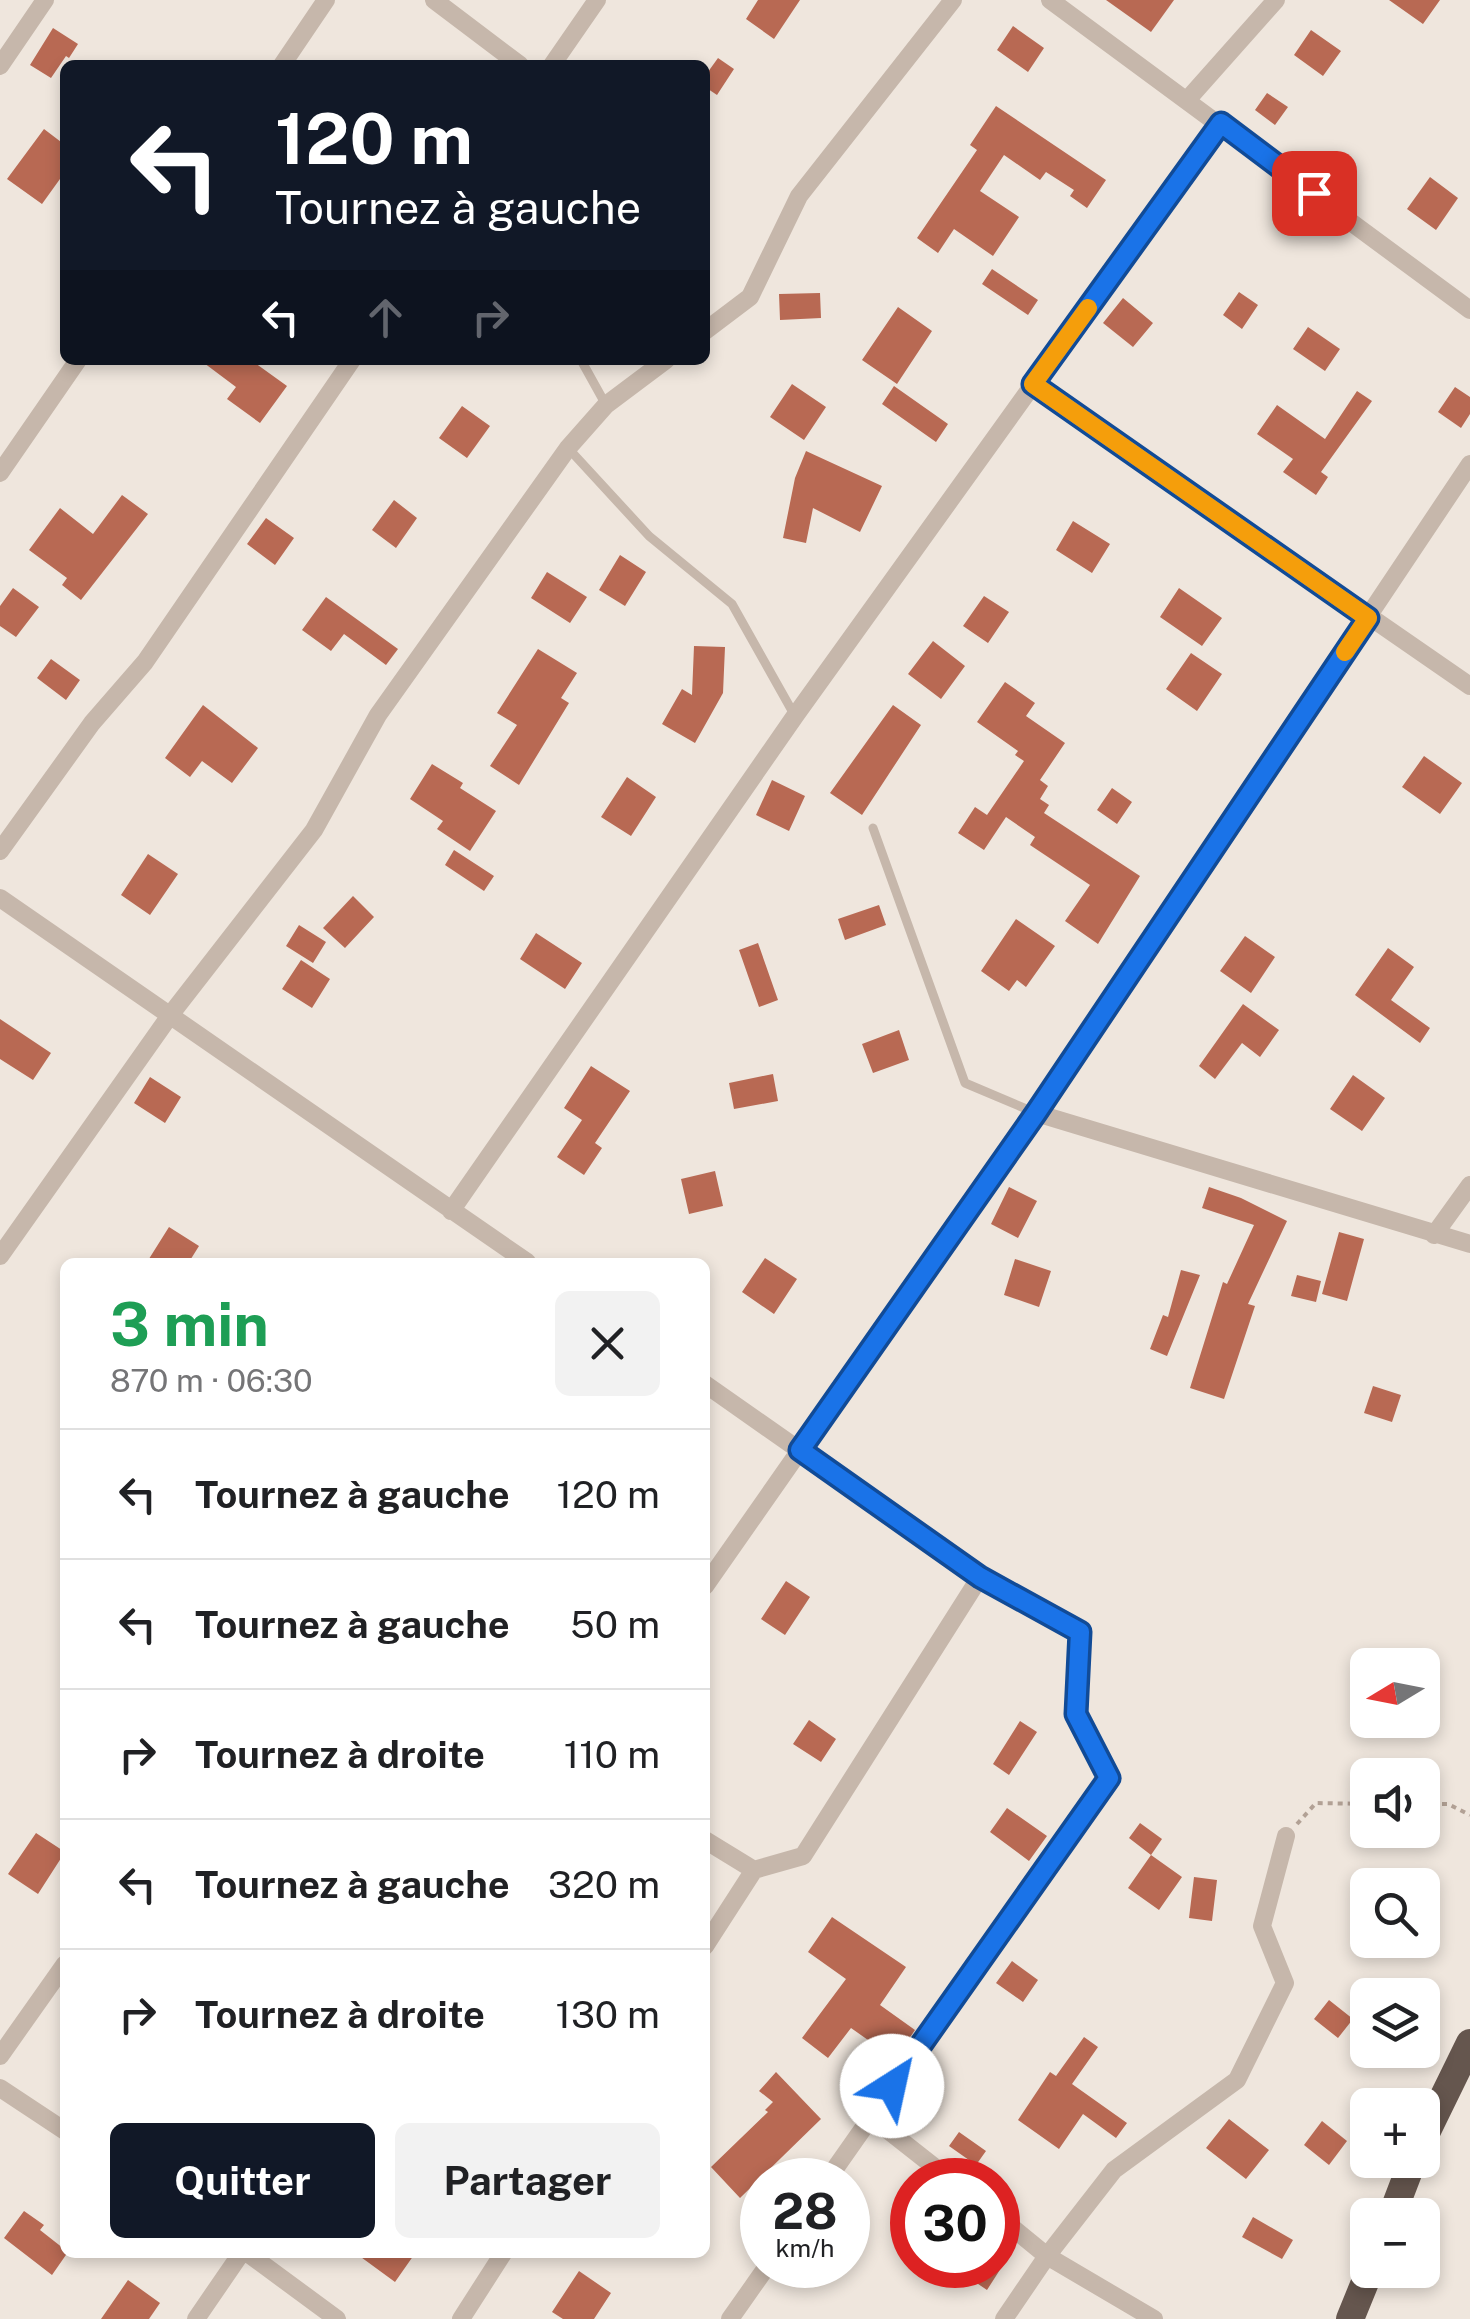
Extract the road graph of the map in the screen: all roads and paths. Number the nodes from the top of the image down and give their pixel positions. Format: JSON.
{"nodes":[{"id":1,"x":45,"y":0,"type":"edge"},
{"id":2,"x":326,"y":0,"type":"edge"},
{"id":3,"x":434,"y":0,"type":"edge"},
{"id":4,"x":597,"y":0,"type":"edge"},
{"id":5,"x":953,"y":0,"type":"edge"},
{"id":6,"x":1050,"y":0,"type":"edge"},
{"id":7,"x":1276,"y":0,"type":"edge"},
{"id":8,"x":285,"y":60,"type":"edge"},
{"id":9,"x":513,"y":60,"type":"edge"},
{"id":10,"x":555,"y":60,"type":"edge"},
{"id":11,"x":0,"y":66,"type":"edge"},
{"id":12,"x":1188,"y":99,"type":"junction"},
{"id":13,"x":1221,"y":123,"type":"junction"},
{"id":14,"x":1470,"y":310,"type":"edge"},
{"id":15,"x":710,"y":327,"type":"edge"},
{"id":16,"x":75,"y":365,"type":"edge"},
{"id":17,"x":349,"y":365,"type":"edge"},
{"id":18,"x":584,"y":365,"type":"edge"},
{"id":19,"x":659,"y":365,"type":"edge"},
{"id":20,"x":1033,"y":384,"type":"junction"},
{"id":21,"x":606,"y":405,"type":"junction"},
{"id":22,"x":568,"y":448,"type":"junction"},
{"id":23,"x":1470,"y":464,"type":"edge"},
{"id":24,"x":0,"y":472,"type":"edge"},
{"id":25,"x":1368,"y":618,"type":"junction"},
{"id":26,"x":1470,"y":686,"type":"edge"},
{"id":27,"x":795,"y":716,"type":"junction"},
{"id":28,"x":872,"y":828,"type":"dead end"},
{"id":29,"x":0,"y":852,"type":"edge"},
{"id":30,"x":0,"y":898,"type":"edge"},
{"id":31,"x":170,"y":1014,"type":"junction"},
{"id":32,"x":1036,"y":1113,"type":"junction"},
{"id":33,"x":1470,"y":1184,"type":"edge"},
{"id":34,"x":451,"y":1210,"type":"junction"},
{"id":35,"x":1434,"y":1235,"type":"junction"},
{"id":36,"x":1470,"y":1244,"type":"edge"},
{"id":37,"x":0,"y":1256,"type":"edge"},
{"id":38,"x":521,"y":1258,"type":"edge"},
{"id":39,"x":710,"y":1387,"type":"edge"},
{"id":40,"x":800,"y":1450,"type":"junction"},
{"id":41,"x":980,"y":1577,"type":"junction"},
{"id":42,"x":710,"y":1579,"type":"edge"},
{"id":43,"x":1350,"y":1804,"type":"edge"},
{"id":44,"x":1440,"y":1804,"type":"edge"},
{"id":45,"x":1470,"y":1816,"type":"edge"},
{"id":46,"x":1286,"y":1836,"type":"joint"},
{"id":47,"x":710,"y":1843,"type":"edge"},
{"id":48,"x":754,"y":1870,"type":"junction"},
{"id":49,"x":710,"y":1938,"type":"edge"},
{"id":50,"x":60,"y":1971,"type":"edge"},
{"id":51,"x":1470,"y":2043,"type":"edge"},
{"id":52,"x":0,"y":2056,"type":"edge"},
{"id":53,"x":0,"y":2088,"type":"edge"},
{"id":54,"x":1440,"y":2104,"type":"edge"},
{"id":55,"x":871,"y":2117,"type":"junction"},
{"id":56,"x":60,"y":2129,"type":"edge"},
{"id":57,"x":842,"y":2158,"type":"edge"},
{"id":58,"x":923,"y":2158,"type":"edge"},
{"id":59,"x":1020,"y":2234,"type":"edge"},
{"id":60,"x":1048,"y":2256,"type":"junction"},
{"id":61,"x":240,"y":2258,"type":"edge"},
{"id":62,"x":252,"y":2258,"type":"edge"},
{"id":63,"x":500,"y":2258,"type":"edge"},
{"id":64,"x":752,"y":2288,"type":"edge"},
{"id":65,"x":1364,"y":2288,"type":"edge"},
{"id":66,"x":1354,"y":2318,"type":"edge"},
{"id":67,"x":196,"y":2319,"type":"edge"},
{"id":68,"x":337,"y":2319,"type":"edge"},
{"id":69,"x":461,"y":2319,"type":"edge"},
{"id":70,"x":730,"y":2319,"type":"edge"},
{"id":71,"x":1004,"y":2319,"type":"edge"},
{"id":72,"x":1154,"y":2319,"type":"edge"}],
"edges":[{"from":1,"to":11,"type":"street"},
{"from":2,"to":8,"type":"street"},
{"from":3,"to":9,"type":"street"},
{"from":4,"to":10,"type":"street"},
{"from":5,"to":15,"type":"street"},
{"from":6,"to":12,"type":"street"},
{"from":7,"to":12,"type":"street"},
{"from":12,"to":13,"type":"street"},
{"from":13,"to":14,"type":"street"},
{"from":13,"to":20,"type":"street"},
{"from":16,"to":24,"type":"street"},
{"from":17,"to":29,"type":"street"},
{"from":18,"to":21,"type":"lane"},
{"from":19,"to":21,"type":"street"},
{"from":20,"to":25,"type":"street"},
{"from":20,"to":27,"type":"street"},
{"from":21,"to":22,"type":"street"},
{"from":22,"to":27,"type":"lane"},
{"from":22,"to":31,"type":"street"},
{"from":23,"to":25,"type":"street"},
{"from":25,"to":26,"type":"street"},
{"from":25,"to":32,"type":"street"},
{"from":27,"to":34,"type":"street"},
{"from":28,"to":32,"type":"lane"},
{"from":30,"to":31,"type":"street"},
{"from":31,"to":34,"type":"street"},
{"from":31,"to":37,"type":"street"},
{"from":32,"to":35,"type":"street"},
{"from":32,"to":40,"type":"street"},
{"from":33,"to":35,"type":"street"},
{"from":34,"to":38,"type":"street"},
{"from":35,"to":36,"type":"street"},
{"from":39,"to":40,"type":"street"},
{"from":40,"to":41,"type":"street"},
{"from":40,"to":42,"type":"street"},
{"from":41,"to":48,"type":"street"},
{"from":41,"to":55,"type":"street"},
{"from":43,"to":46,"type":"path"},
{"from":44,"to":45,"type":"path"},
{"from":46,"to":60,"type":"street"},
{"from":47,"to":48,"type":"street"},
{"from":48,"to":49,"type":"street"},
{"from":50,"to":52,"type":"street"},
{"from":51,"to":54,"type":"highway"},
{"from":53,"to":56,"type":"street"},
{"from":55,"to":57,"type":"street"},
{"from":55,"to":58,"type":"street"},
{"from":59,"to":60,"type":"street"},
{"from":60,"to":71,"type":"street"},
{"from":60,"to":72,"type":"street"},
{"from":61,"to":67,"type":"street"},
{"from":62,"to":68,"type":"street"},
{"from":63,"to":69,"type":"street"},
{"from":64,"to":70,"type":"street"},
{"from":65,"to":66,"type":"highway"}]}
